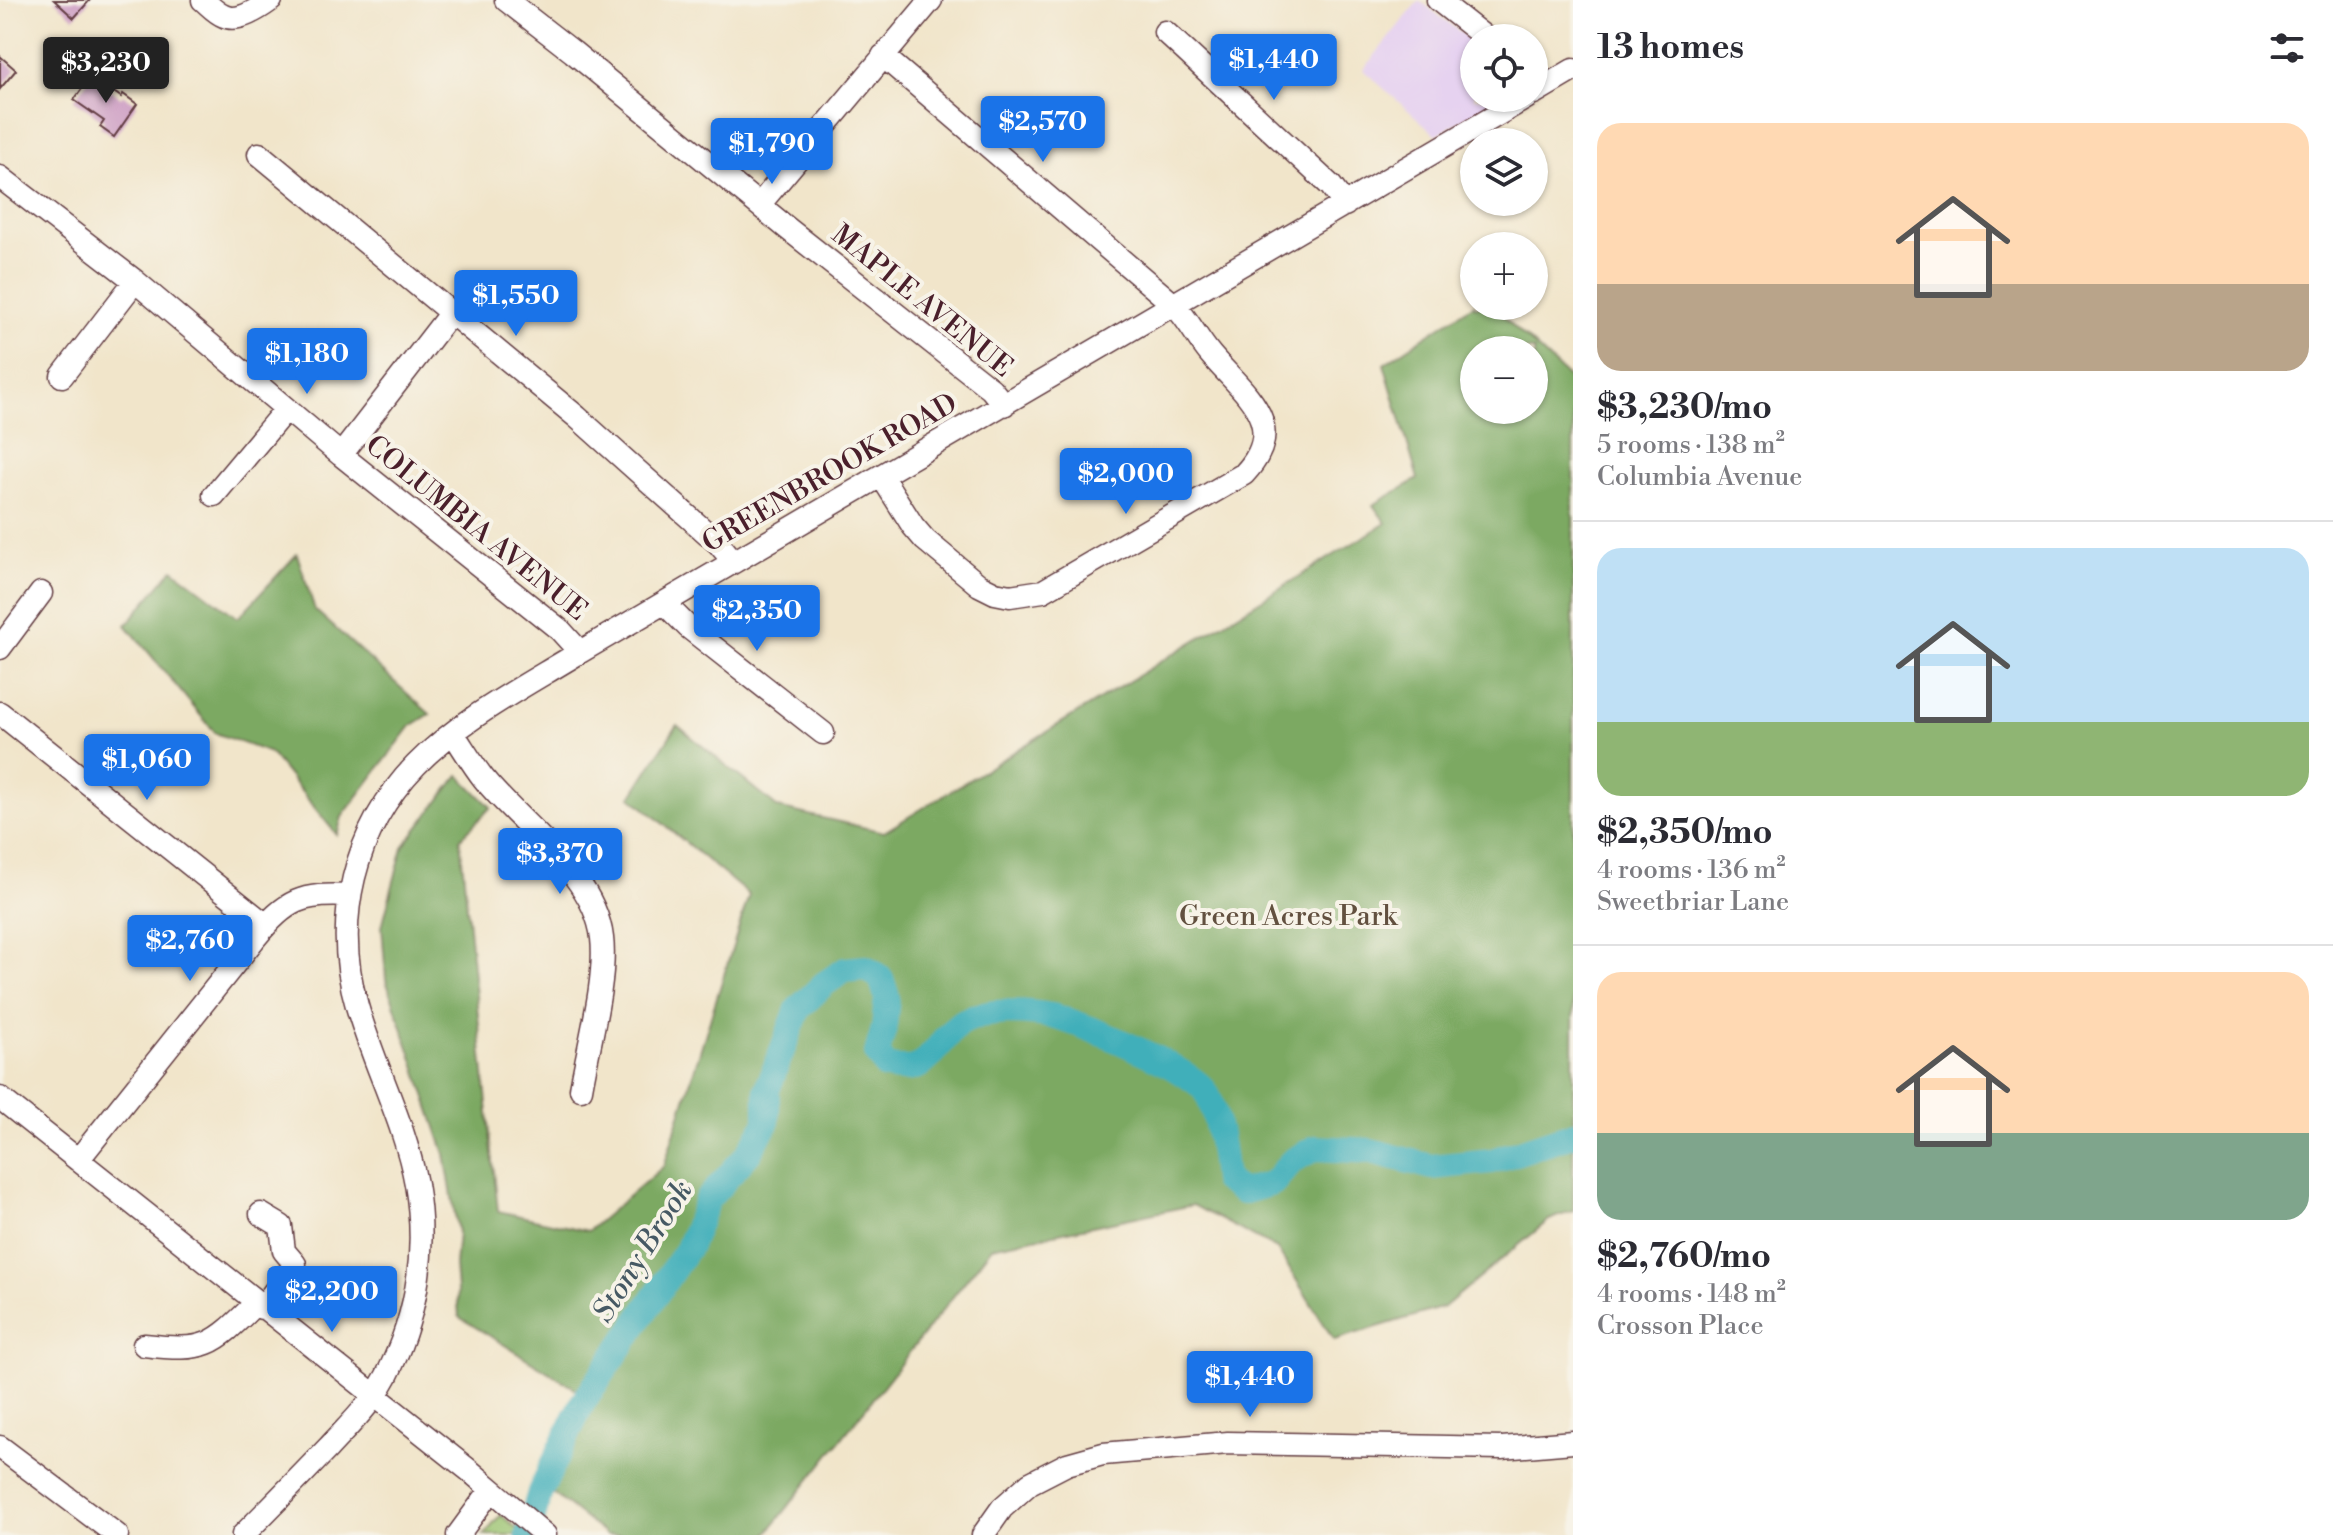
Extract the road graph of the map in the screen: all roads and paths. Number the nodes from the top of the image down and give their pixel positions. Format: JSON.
{"nodes":[{"id":1,"x":271,"y":0,"type":"edge"},
{"id":2,"x":506,"y":0,"type":"edge"},
{"id":3,"x":931,"y":0,"type":"edge"},
{"id":4,"x":1438,"y":0,"type":"edge"},
{"id":5,"x":209,"y":2,"type":"edge"},
{"id":6,"x":1468,"y":24,"type":"edge"},
{"id":7,"x":1165,"y":32,"type":"dead end"},
{"id":8,"x":883,"y":56,"type":"junction"},
{"id":9,"x":1573,"y":70,"type":"edge"},
{"id":10,"x":1548,"y":81,"type":"edge"},
{"id":11,"x":1502,"y":112,"type":"edge"},
{"id":12,"x":259,"y":154,"type":"dead end"},
{"id":13,"x":3,"y":185,"type":"edge"},
{"id":14,"x":759,"y":205,"type":"junction"},
{"id":15,"x":1345,"y":205,"type":"junction"},
{"id":16,"x":135,"y":281,"type":"junction"},
{"id":17,"x":1174,"y":305,"type":"junction"},
{"id":18,"x":450,"y":314,"type":"junction"},
{"id":19,"x":62,"y":376,"type":"dead end"},
{"id":20,"x":1004,"y":405,"type":"junction"},
{"id":21,"x":286,"y":409,"type":"junction"},
{"id":22,"x":341,"y":455,"type":"junction"},
{"id":23,"x":882,"y":477,"type":"junction"},
{"id":24,"x":214,"y":495,"type":"dead end"},
{"id":25,"x":734,"y":562,"type":"junction"},
{"id":26,"x":41,"y":593,"type":"dead end"},
{"id":27,"x":664,"y":603,"type":"junction"},
{"id":28,"x":0,"y":648,"type":"edge"},
{"id":29,"x":580,"y":652,"type":"junction"},
{"id":30,"x":0,"y":713,"type":"edge"},
{"id":31,"x":453,"y":733,"type":"junction"},
{"id":32,"x":823,"y":733,"type":"dead end"},
{"id":33,"x":349,"y":896,"type":"junction"},
{"id":34,"x":266,"y":925,"type":"junction"},
{"id":35,"x":581,"y":1089,"type":"dead end"},
{"id":36,"x":0,"y":1098,"type":"edge"},
{"id":37,"x":78,"y":1160,"type":"junction"},
{"id":38,"x":261,"y":1214,"type":"dead end"},
{"id":39,"x":259,"y":1306,"type":"junction"},
{"id":40,"x":144,"y":1345,"type":"dead end"},
{"id":41,"x":374,"y":1396,"type":"junction"},
{"id":42,"x":1573,"y":1442,"type":"edge"},
{"id":43,"x":0,"y":1447,"type":"edge"},
{"id":44,"x":491,"y":1490,"type":"junction"},
{"id":45,"x":117,"y":1535,"type":"edge"},
{"id":46,"x":243,"y":1535,"type":"edge"},
{"id":47,"x":458,"y":1535,"type":"edge"},
{"id":48,"x":545,"y":1535,"type":"edge"},
{"id":49,"x":983,"y":1535,"type":"edge"}],
"edges":[{"from":1,"to":5,"type":"street"},
{"from":2,"to":14,"type":"street","name":"MAPLE AVENUE"},
{"from":3,"to":8,"type":"street"},
{"from":4,"to":6,"type":"street"},
{"from":7,"to":15,"type":"street"},
{"from":8,"to":14,"type":"street"},
{"from":8,"to":17,"type":"street"},
{"from":9,"to":10,"type":"street"},
{"from":11,"to":15,"type":"street","name":"GREENBROOK ROAD"},
{"from":12,"to":18,"type":"street"},
{"from":13,"to":16,"type":"street","name":"COLUMBIA AVENUE"},
{"from":14,"to":20,"type":"street","name":"MAPLE AVENUE"},
{"from":15,"to":17,"type":"street","name":"GREENBROOK ROAD"},
{"from":16,"to":19,"type":"street"},
{"from":16,"to":21,"type":"street","name":"COLUMBIA AVENUE"},
{"from":17,"to":20,"type":"street","name":"GREENBROOK ROAD"},
{"from":17,"to":23,"type":"street"},
{"from":18,"to":22,"type":"street"},
{"from":18,"to":25,"type":"street"},
{"from":20,"to":23,"type":"street","name":"GREENBROOK ROAD"},
{"from":21,"to":22,"type":"street","name":"COLUMBIA AVENUE"},
{"from":21,"to":24,"type":"street"},
{"from":22,"to":29,"type":"street","name":"COLUMBIA AVENUE"},
{"from":23,"to":25,"type":"street","name":"GREENBROOK ROAD"},
{"from":25,"to":27,"type":"street","name":"GREENBROOK ROAD"},
{"from":26,"to":28,"type":"street"},
{"from":27,"to":29,"type":"street","name":"GREENBROOK ROAD"},
{"from":27,"to":32,"type":"street"},
{"from":29,"to":31,"type":"street","name":"GREENBROOK ROAD"},
{"from":30,"to":34,"type":"street"},
{"from":31,"to":33,"type":"street","name":"GREENBROOK ROAD"},
{"from":31,"to":35,"type":"street"},
{"from":33,"to":34,"type":"street"},
{"from":33,"to":41,"type":"street","name":"GREENBROOK ROAD"},
{"from":34,"to":37,"type":"street"},
{"from":36,"to":37,"type":"street"},
{"from":37,"to":39,"type":"street"},
{"from":38,"to":39,"type":"street"},
{"from":39,"to":40,"type":"street"},
{"from":39,"to":41,"type":"street"},
{"from":41,"to":44,"type":"street"},
{"from":41,"to":46,"type":"street","name":"GREENBROOK ROAD"},
{"from":42,"to":49,"type":"street"},
{"from":43,"to":45,"type":"street"},
{"from":44,"to":47,"type":"street"},
{"from":44,"to":48,"type":"street"}]}
